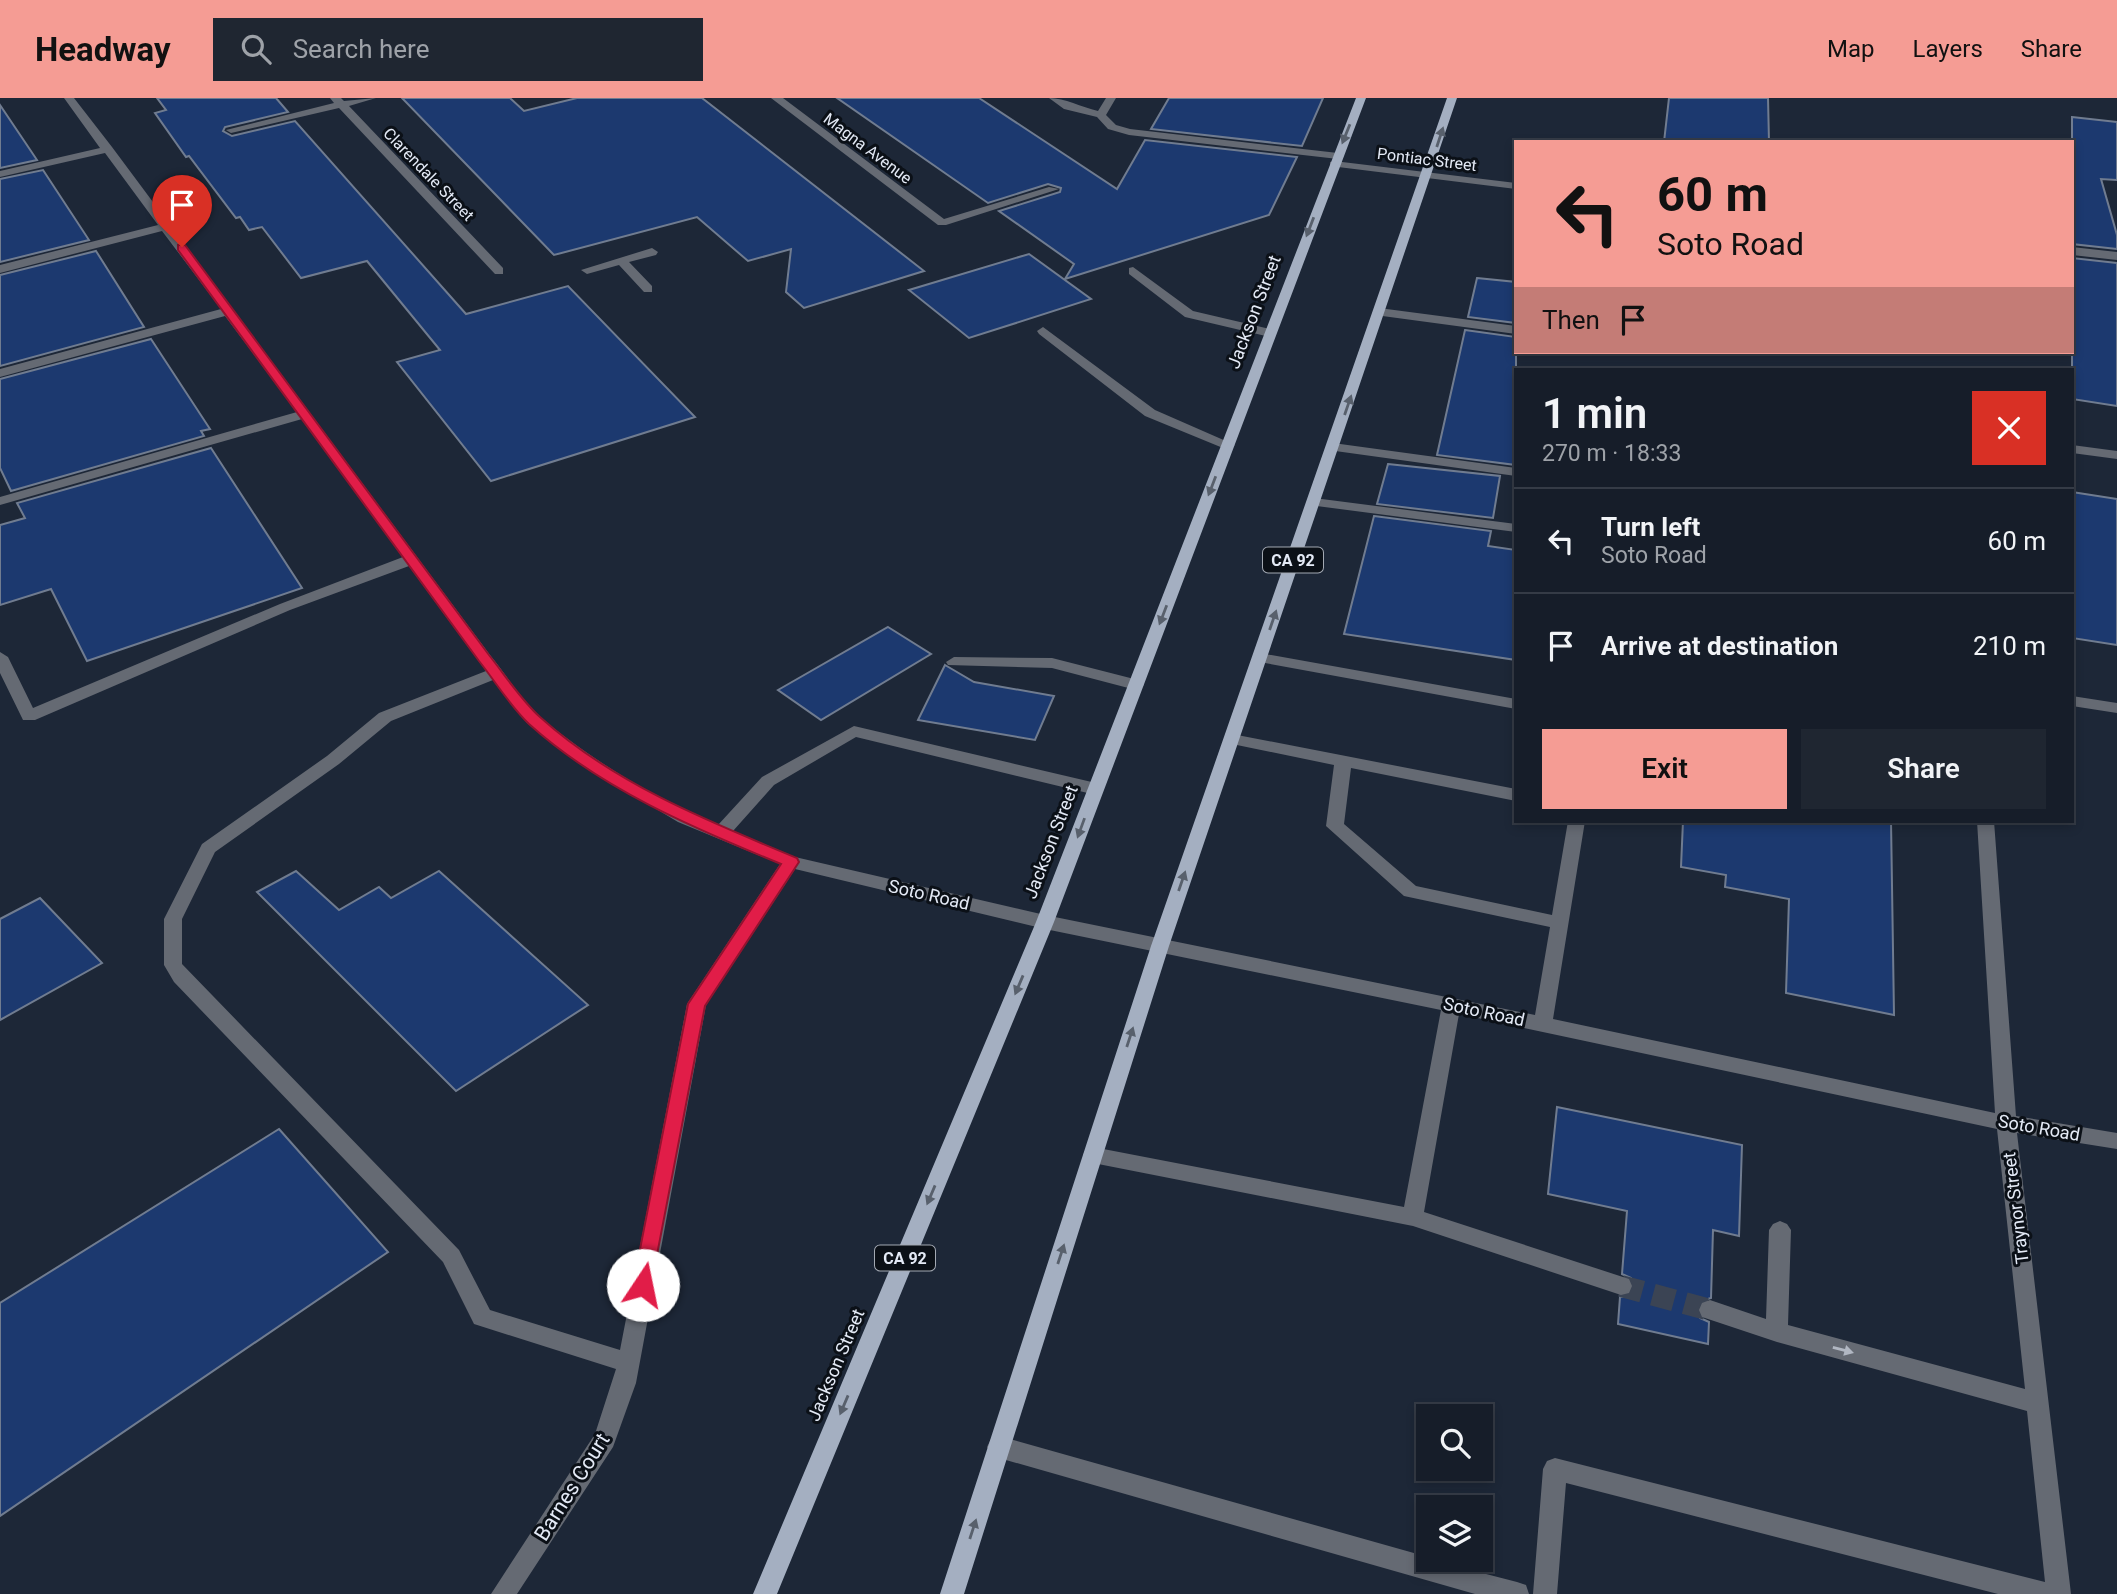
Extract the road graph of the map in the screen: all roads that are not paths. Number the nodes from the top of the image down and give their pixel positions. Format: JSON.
{"nodes":[{"id":1,"x":69,"y":98,"type":"edge"},
{"id":2,"x":371,"y":98,"type":"edge"},
{"id":3,"x":776,"y":98,"type":"edge"},
{"id":4,"x":1054,"y":98,"type":"edge"},
{"id":5,"x":1111,"y":98,"type":"edge"},
{"id":6,"x":1361,"y":98,"type":"edge"},
{"id":7,"x":1452,"y":98,"type":"edge"},
{"id":8,"x":338,"y":101,"type":"edge"},
{"id":9,"x":1101,"y":115,"type":"junction"},
{"id":10,"x":231,"y":130,"type":"dead end"},
{"id":11,"x":108,"y":149,"type":"junction"},
{"id":12,"x":1336,"y":160,"type":"junction"},
{"id":13,"x":0,"y":174,"type":"edge"},
{"id":14,"x":1427,"y":175,"type":"junction"},
{"id":15,"x":1514,"y":186,"type":"edge"},
{"id":16,"x":1053,"y":188,"type":"dead end"},
{"id":17,"x":166,"y":226,"type":"junction"},
{"id":18,"x":2074,"y":251,"type":"edge"},
{"id":19,"x":652,"y":252,"type":"dead end"},
{"id":20,"x":2117,"y":256,"type":"edge"},
{"id":21,"x":621,"y":260,"type":"junction"},
{"id":22,"x":0,"y":268,"type":"edge"},
{"id":23,"x":587,"y":270,"type":"dead end"},
{"id":24,"x":499,"y":271,"type":"dead end"},
{"id":25,"x":1133,"y":271,"type":"dead end"},
{"id":26,"x":648,"y":289,"type":"dead end"},
{"id":27,"x":229,"y":311,"type":"junction"},
{"id":28,"x":1380,"y":312,"type":"junction"},
{"id":29,"x":1514,"y":330,"type":"edge"},
{"id":30,"x":1044,"y":331,"type":"dead end"},
{"id":31,"x":1270,"y":333,"type":"junction"},
{"id":32,"x":0,"y":373,"type":"edge"},
{"id":33,"x":306,"y":414,"type":"junction"},
{"id":34,"x":1228,"y":445,"type":"junction"},
{"id":35,"x":1333,"y":447,"type":"junction"},
{"id":36,"x":2074,"y":449,"type":"edge"},
{"id":37,"x":2117,"y":455,"type":"edge"},
{"id":38,"x":1514,"y":472,"type":"edge"},
{"id":39,"x":0,"y":501,"type":"edge"},
{"id":40,"x":1314,"y":502,"type":"junction"},
{"id":41,"x":1514,"y":528,"type":"edge"},
{"id":42,"x":413,"y":559,"type":"junction"},
{"id":43,"x":0,"y":657,"type":"edge"},
{"id":44,"x":1260,"y":658,"type":"junction"},
{"id":45,"x":954,"y":662,"type":"dead end"},
{"id":46,"x":496,"y":673,"type":"junction"},
{"id":47,"x":1136,"y":685,"type":"junction"},
{"id":48,"x":2074,"y":701,"type":"edge"},
{"id":49,"x":1514,"y":704,"type":"edge"},
{"id":50,"x":2117,"y":708,"type":"edge"},
{"id":51,"x":1232,"y":739,"type":"junction"},
{"id":52,"x":1343,"y":761,"type":"junction"},
{"id":53,"x":1096,"y":789,"type":"junction"},
{"id":54,"x":1514,"y":794,"type":"edge"},
{"id":55,"x":1577,"y":823,"type":"edge"},
{"id":56,"x":1986,"y":823,"type":"edge"},
{"id":57,"x":721,"y":833,"type":"junction"},
{"id":58,"x":791,"y":862,"type":"junction"},
{"id":59,"x":1045,"y":922,"type":"junction"},
{"id":60,"x":1560,"y":923,"type":"junction"},
{"id":61,"x":1160,"y":946,"type":"junction"},
{"id":62,"x":1451,"y":1005,"type":"junction"},
{"id":63,"x":1543,"y":1024,"type":"junction"},
{"id":64,"x":2006,"y":1123,"type":"junction"},
{"id":65,"x":2117,"y":1141,"type":"edge"},
{"id":66,"x":1093,"y":1155,"type":"junction"},
{"id":67,"x":1413,"y":1217,"type":"junction"},
{"id":68,"x":1780,"y":1230,"type":"dead end"},
{"id":69,"x":1620,"y":1286,"type":"tunnel mouth"},
{"id":70,"x":1710,"y":1310,"type":"tunnel mouth"},
{"id":71,"x":1777,"y":1332,"type":"junction"},
{"id":72,"x":628,"y":1363,"type":"junction"},
{"id":73,"x":2037,"y":1403,"type":"junction"},
{"id":74,"x":999,"y":1447,"type":"junction"},
{"id":75,"x":503,"y":1594,"type":"edge"},
{"id":76,"x":765,"y":1594,"type":"edge"},
{"id":77,"x":952,"y":1594,"type":"edge"},
{"id":78,"x":1517,"y":1594,"type":"edge"},
{"id":79,"x":1545,"y":1594,"type":"edge"},
{"id":80,"x":2045,"y":1594,"type":"edge"},
{"id":81,"x":2059,"y":1594,"type":"edge"}],
"edges":[{"from":1,"to":11,"type":"street","name":"Soto Road"},
{"from":2,"to":8,"type":"street"},
{"from":3,"to":16,"type":"street","name":"Magna Avenue"},
{"from":4,"to":9,"type":"street","name":"Pontiac Street"},
{"from":5,"to":9,"type":"street"},
{"from":6,"to":12,"type":"main road","name":"Jackson Street","number":"CA 92","one_way":true},
{"from":14,"to":7,"type":"main road","number":"CA 92","one_way":true},
{"from":8,"to":10,"type":"street"},
{"from":8,"to":24,"type":"street","name":"Clarendale Street"},
{"from":9,"to":12,"type":"street","name":"Pontiac Street"},
{"from":11,"to":13,"type":"street"},
{"from":11,"to":17,"type":"street","name":"Soto Road"},
{"from":12,"to":14,"type":"street","name":"Pontiac Street"},
{"from":12,"to":31,"type":"main road","name":"Jackson Street","number":"CA 92","one_way":true},
{"from":14,"to":15,"type":"street","name":"Pontiac Street"},
{"from":14,"to":28,"type":"main road","number":"CA 92"},
{"from":17,"to":22,"type":"street"},
{"from":17,"to":27,"type":"street","name":"Soto Road"},
{"from":18,"to":20,"type":"street"},
{"from":19,"to":21,"type":"street"},
{"from":21,"to":23,"type":"street"},
{"from":21,"to":26,"type":"street"},
{"from":25,"to":31,"type":"street"},
{"from":27,"to":32,"type":"street"},
{"from":27,"to":33,"type":"street","name":"Soto Road"},
{"from":28,"to":29,"type":"street"},
{"from":35,"to":28,"type":"main road","number":"CA 92","one_way":true},
{"from":30,"to":34,"type":"street"},
{"from":31,"to":34,"type":"main road","name":"Jackson Street","number":"CA 92"},
{"from":33,"to":39,"type":"street"},
{"from":33,"to":42,"type":"street","name":"Soto Road"},
{"from":34,"to":47,"type":"main road","name":"Jackson Street","number":"CA 92","one_way":true},
{"from":35,"to":38,"type":"street"},
{"from":35,"to":40,"type":"main road","number":"CA 92"},
{"from":36,"to":37,"type":"street"},
{"from":40,"to":41,"type":"street"},
{"from":44,"to":40,"type":"main road","number":"CA 92","one_way":true},
{"from":42,"to":43,"type":"street"},
{"from":42,"to":46,"type":"street","name":"Soto Road"},
{"from":44,"to":49,"type":"street"},
{"from":44,"to":51,"type":"main road","number":"CA 92"},
{"from":45,"to":47,"type":"street"},
{"from":46,"to":57,"type":"street","name":"Soto Road"},
{"from":46,"to":72,"type":"street"},
{"from":47,"to":53,"type":"main road","name":"Jackson Street","number":"CA 92"},
{"from":48,"to":50,"type":"street"},
{"from":51,"to":52,"type":"street"},
{"from":61,"to":51,"type":"main road","number":"CA 92","one_way":true},
{"from":52,"to":54,"type":"street"},
{"from":52,"to":60,"type":"street"},
{"from":53,"to":57,"type":"street"},
{"from":53,"to":59,"type":"main road","name":"Jackson Street","number":"CA 92","one_way":true},
{"from":55,"to":60,"type":"street"},
{"from":56,"to":64,"type":"street","name":"Traynor Street"},
{"from":57,"to":58,"type":"street","name":"Soto Road"},
{"from":58,"to":59,"type":"street","name":"Soto Road"},
{"from":58,"to":72,"type":"street","name":"Barnes Court"},
{"from":59,"to":61,"type":"street","name":"Soto Road"},
{"from":59,"to":76,"type":"main road","name":"Jackson Street","number":"CA 92","one_way":true},
{"from":60,"to":63,"type":"street"},
{"from":61,"to":62,"type":"street","name":"Soto Road"},
{"from":66,"to":61,"type":"main road","number":"CA 92","one_way":true},
{"from":62,"to":63,"type":"street","name":"Soto Road"},
{"from":62,"to":67,"type":"street"},
{"from":63,"to":64,"type":"street","name":"Soto Road"},
{"from":64,"to":65,"type":"street","name":"Soto Road"},
{"from":64,"to":73,"type":"street","name":"Traynor Street"},
{"from":66,"to":67,"type":"street"},
{"from":74,"to":66,"type":"main road","number":"CA 92","one_way":true},
{"from":67,"to":69,"type":"street"},
{"from":68,"to":71,"type":"street"},
{"from":70,"to":71,"type":"street"},
{"from":71,"to":73,"type":"street","one_way":true},
{"from":72,"to":75,"type":"street","name":"Barnes Court"},
{"from":73,"to":81,"type":"street","name":"Traynor Street"},
{"from":77,"to":74,"type":"main road","number":"CA 92","one_way":true},
{"from":74,"to":78,"type":"street"},
{"from":79,"to":80,"type":"street"}]}
